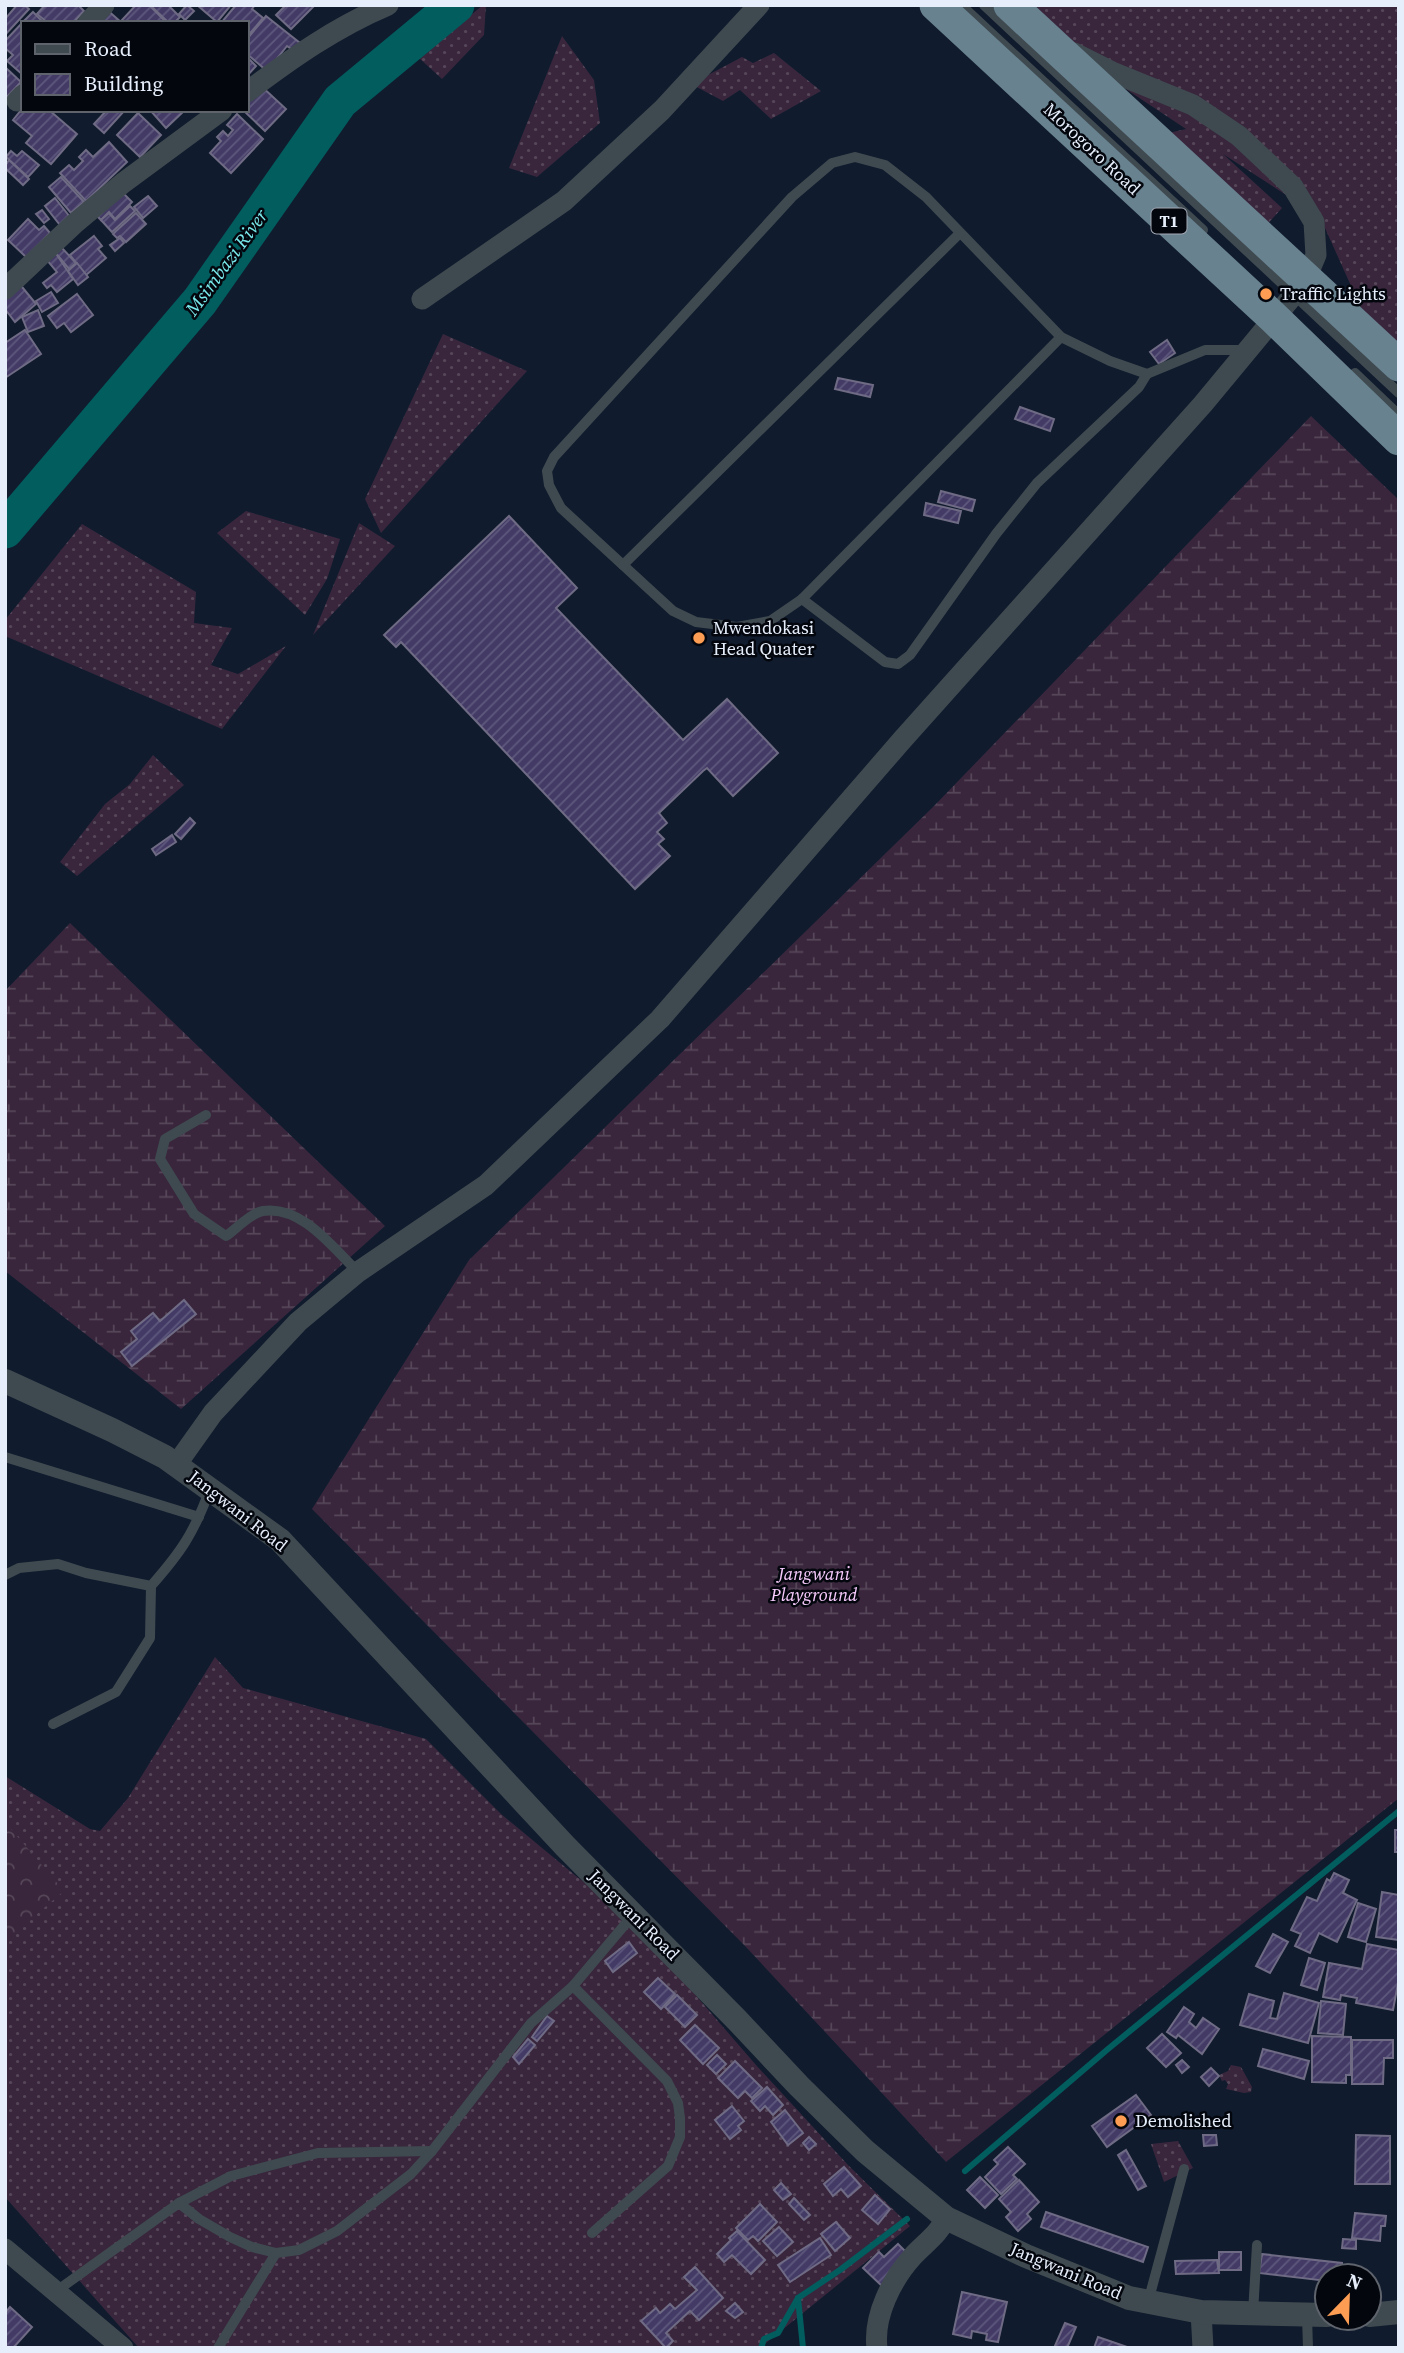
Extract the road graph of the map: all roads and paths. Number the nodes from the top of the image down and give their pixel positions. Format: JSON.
{"nodes":[{"id":1,"x":104,"y":5,"type":"edge"},
{"id":2,"x":388,"y":5,"type":"edge"},
{"id":3,"x":759,"y":5,"type":"edge"},
{"id":4,"x":936,"y":5,"type":"edge"},
{"id":5,"x":961,"y":5,"type":"edge"},
{"id":6,"x":984,"y":5,"type":"edge"},
{"id":7,"x":1010,"y":5,"type":"edge"},
{"id":8,"x":90,"y":21,"type":"edge"},
{"id":9,"x":1046,"y":40,"type":"junction"},
{"id":10,"x":248,"y":91,"type":"edge"},
{"id":11,"x":219,"y":112,"type":"edge"},
{"id":12,"x":960,"y":233,"type":"junction"},
{"id":13,"x":1207,"y":234,"type":"dead end"},
{"id":14,"x":5,"y":289,"type":"edge"},
{"id":15,"x":422,"y":299,"type":"dead end"},
{"id":16,"x":1287,"y":301,"type":"junction"},
{"id":17,"x":1061,"y":337,"type":"junction"},
{"id":18,"x":1247,"y":349,"type":"junction"},
{"id":19,"x":1341,"y":361,"type":"dead end"},
{"id":20,"x":1399,"y":365,"type":"edge"},
{"id":21,"x":1147,"y":374,"type":"junction"},
{"id":22,"x":1399,"y":393,"type":"edge"},
{"id":23,"x":1399,"y":415,"type":"edge"},
{"id":24,"x":1399,"y":439,"type":"edge"},
{"id":25,"x":623,"y":565,"type":"junction"},
{"id":26,"x":802,"y":599,"type":"junction"},
{"id":27,"x":206,"y":1115,"type":"dead end"},
{"id":28,"x":358,"y":1272,"type":"junction"},
{"id":29,"x":5,"y":1381,"type":"edge"},
{"id":30,"x":5,"y":1457,"type":"edge"},
{"id":31,"x":176,"y":1465,"type":"junction"},
{"id":32,"x":210,"y":1489,"type":"junction"},
{"id":33,"x":200,"y":1517,"type":"junction"},
{"id":34,"x":5,"y":1575,"type":"edge"},
{"id":35,"x":151,"y":1586,"type":"junction"},
{"id":36,"x":53,"y":1724,"type":"dead end"},
{"id":37,"x":634,"y":1915,"type":"junction"},
{"id":38,"x":573,"y":1986,"type":"junction"},
{"id":39,"x":432,"y":2151,"type":"junction"},
{"id":40,"x":1184,"y":2169,"type":"dead end"},
{"id":41,"x":179,"y":2203,"type":"junction"},
{"id":42,"x":946,"y":2218,"type":"junction"},
{"id":43,"x":592,"y":2233,"type":"dead end"},
{"id":44,"x":1256,"y":2245,"type":"dead end"},
{"id":45,"x":5,"y":2249,"type":"edge"},
{"id":46,"x":276,"y":2253,"type":"junction"},
{"id":47,"x":55,"y":2292,"type":"junction"},
{"id":48,"x":1148,"y":2302,"type":"junction"},
{"id":49,"x":1201,"y":2312,"type":"junction"},
{"id":50,"x":1253,"y":2313,"type":"junction"},
{"id":51,"x":1313,"y":2314,"type":"edge"},
{"id":52,"x":1313,"y":2329,"type":"edge"},
{"id":53,"x":122,"y":2348,"type":"edge"},
{"id":54,"x":218,"y":2348,"type":"edge"},
{"id":55,"x":877,"y":2348,"type":"edge"},
{"id":56,"x":1203,"y":2348,"type":"edge"},
{"id":57,"x":1308,"y":2348,"type":"edge"}],
"edges":[{"from":1,"to":8,"type":"street"},
{"from":2,"to":10,"type":"street"},
{"from":3,"to":15,"type":"street"},
{"from":4,"to":16,"type":"highway","name":"Morogoro Road","number":"T1"},
{"from":5,"to":13,"type":"lane","name":"Morogoro Road"},
{"from":6,"to":16,"type":"lane","name":"Morogoro Road"},
{"from":7,"to":9,"type":"highway","name":"Morogoro Road","number":"T1"},
{"from":9,"to":16,"type":"highway","name":"Morogoro Road","number":"T1"},
{"from":9,"to":16,"type":"street"},
{"from":11,"to":14,"type":"street"},
{"from":12,"to":17,"type":"lane"},
{"from":12,"to":25,"type":"lane"},
{"from":12,"to":25,"type":"lane"},
{"from":16,"to":18,"type":"street"},
{"from":16,"to":20,"type":"highway","name":"Morogoro Road","number":"T1"},
{"from":16,"to":22,"type":"lane","name":"Morogoro Road"},
{"from":16,"to":24,"type":"highway","name":"Morogoro Road","number":"T1"},
{"from":17,"to":21,"type":"lane"},
{"from":17,"to":26,"type":"lane"},
{"from":18,"to":21,"type":"lane"},
{"from":18,"to":28,"type":"street"},
{"from":19,"to":23,"type":"lane"},
{"from":21,"to":26,"type":"lane"},
{"from":25,"to":26,"type":"lane"},
{"from":27,"to":28,"type":"lane"},
{"from":28,"to":31,"type":"street"},
{"from":29,"to":31,"type":"street","name":"Jangwani Road"},
{"from":30,"to":33,"type":"lane"},
{"from":31,"to":32,"type":"street","name":"Jangwani Road"},
{"from":32,"to":33,"type":"lane"},
{"from":32,"to":37,"type":"street","name":"Jangwani Road"},
{"from":33,"to":35,"type":"lane"},
{"from":34,"to":35,"type":"lane"},
{"from":35,"to":36,"type":"lane"},
{"from":37,"to":38,"type":"lane"},
{"from":37,"to":42,"type":"street","name":"Jangwani Road"},
{"from":38,"to":39,"type":"lane"},
{"from":38,"to":43,"type":"lane"},
{"from":39,"to":41,"type":"lane"},
{"from":39,"to":46,"type":"lane"},
{"from":40,"to":48,"type":"lane"},
{"from":41,"to":46,"type":"lane"},
{"from":41,"to":47,"type":"lane"},
{"from":42,"to":48,"type":"street","name":"Jangwani Road"},
{"from":42,"to":55,"type":"street"},
{"from":44,"to":50,"type":"lane"},
{"from":45,"to":47,"type":"street"},
{"from":46,"to":54,"type":"lane"},
{"from":47,"to":53,"type":"street"},
{"from":48,"to":49,"type":"street","name":"Jangwani Road"},
{"from":49,"to":50,"type":"street","name":"Jangwani Road"},
{"from":49,"to":56,"type":"street"},
{"from":50,"to":51,"type":"street","name":"Jangwani Road"},
{"from":52,"to":57,"type":"lane"}]}
